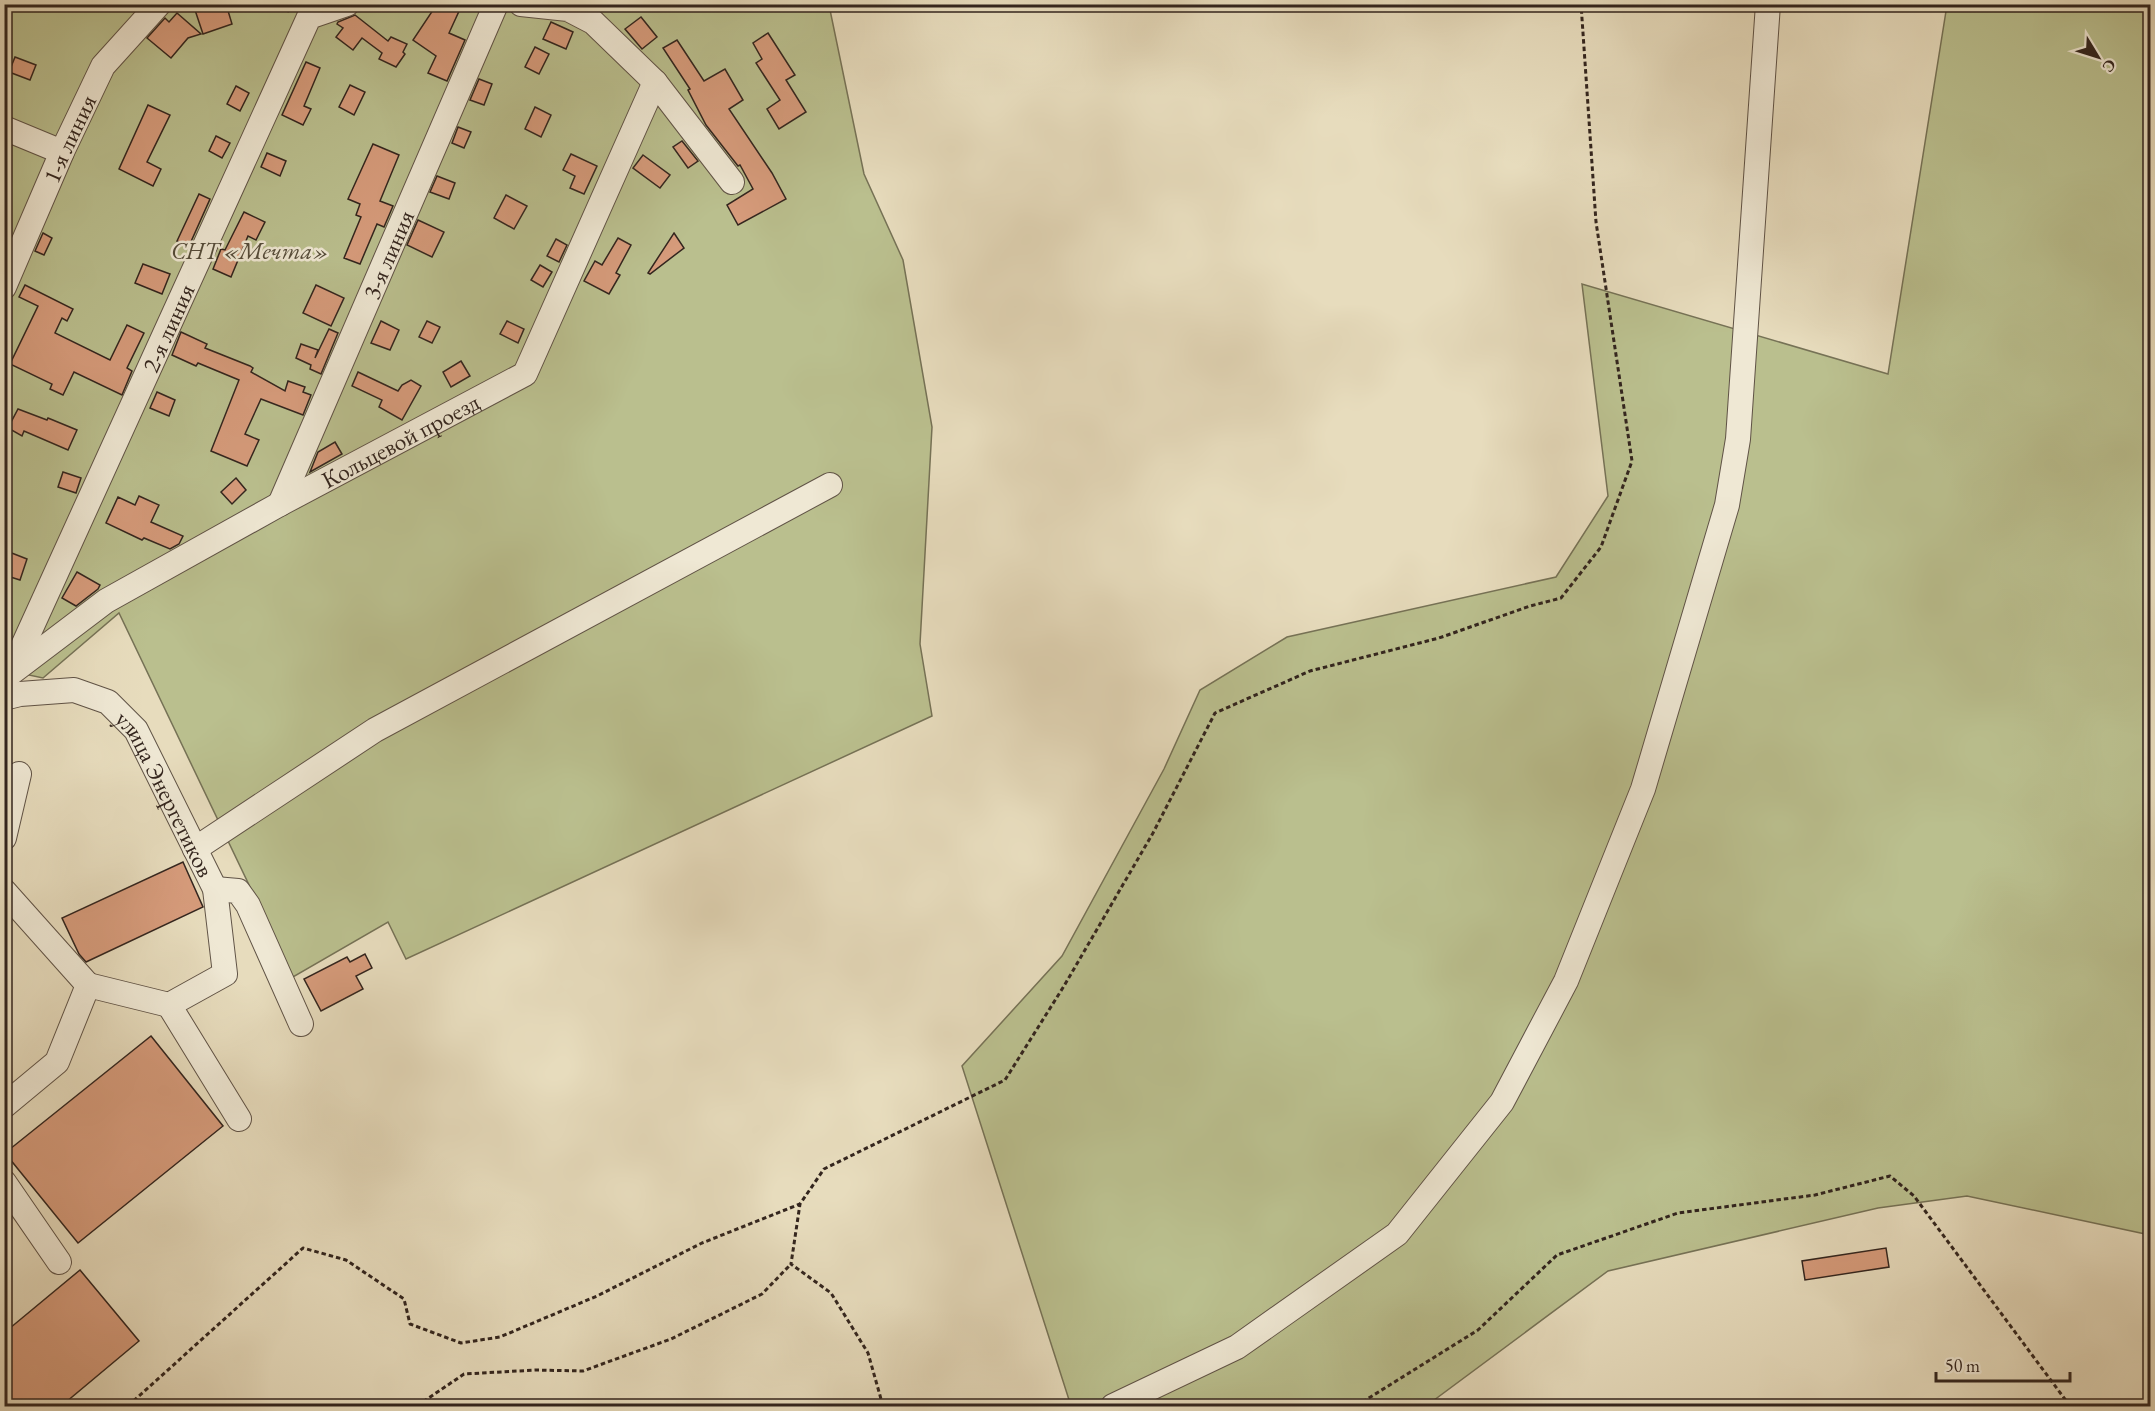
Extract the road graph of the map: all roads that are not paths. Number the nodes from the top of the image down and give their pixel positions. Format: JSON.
{"nodes":[{"id":1,"x":159,"y":4,"type":"edge"},
{"id":2,"x":347,"y":4,"type":"edge"},
{"id":3,"x":496,"y":4,"type":"edge"},
{"id":4,"x":521,"y":4,"type":"edge"},
{"id":5,"x":1768,"y":4,"type":"edge"},
{"id":6,"x":655,"y":82,"type":"junction"},
{"id":7,"x":4,"y":128,"type":"edge"},
{"id":8,"x":62,"y":152,"type":"junction"},
{"id":9,"x":732,"y":182,"type":"dead end"},
{"id":10,"x":4,"y":287,"type":"edge"},
{"id":11,"x":830,"y":484,"type":"dead end"},
{"id":12,"x":280,"y":504,"type":"junction"},
{"id":13,"x":8,"y":671,"type":"edge"},
{"id":14,"x":4,"y":698,"type":"edge"},
{"id":15,"x":20,"y":774,"type":"dead end"},
{"id":16,"x":4,"y":838,"type":"edge"},
{"id":17,"x":195,"y":849,"type":"junction"},
{"id":18,"x":215,"y":889,"type":"junction"},
{"id":19,"x":4,"y":891,"type":"edge"},
{"id":20,"x":88,"y":985,"type":"junction"},
{"id":21,"x":168,"y":1005,"type":"junction"},
{"id":22,"x":301,"y":1024,"type":"dead end"},
{"id":23,"x":4,"y":1106,"type":"edge"},
{"id":24,"x":239,"y":1119,"type":"dead end"},
{"id":25,"x":4,"y":1182,"type":"edge"},
{"id":26,"x":59,"y":1262,"type":"dead end"},
{"id":27,"x":1113,"y":1407,"type":"edge"}],
"edges":[{"from":1,"to":8,"type":"street","name":"1-я линия"},
{"from":2,"to":13,"type":"street","name":"2-я линия"},
{"from":3,"to":12,"type":"street","name":"3-я линия"},
{"from":4,"to":6,"type":"street"},
{"from":5,"to":27,"type":"street"},
{"from":6,"to":9,"type":"street"},
{"from":6,"to":12,"type":"street","name":"Кольцевой проезд"},
{"from":7,"to":8,"type":"street"},
{"from":8,"to":10,"type":"street","name":"1-я линия"},
{"from":11,"to":17,"type":"street"},
{"from":12,"to":13,"type":"street","name":"Кольцевой проезд"},
{"from":14,"to":17,"type":"street","name":"улица Энергетиков"},
{"from":15,"to":16,"type":"street"},
{"from":17,"to":18,"type":"street","name":"улица Энергетиков"},
{"from":18,"to":21,"type":"street","name":"улица Энергетиков"},
{"from":18,"to":22,"type":"street"},
{"from":19,"to":20,"type":"street"},
{"from":20,"to":21,"type":"street"},
{"from":20,"to":23,"type":"street"},
{"from":21,"to":24,"type":"street"},
{"from":25,"to":26,"type":"street"}]}
